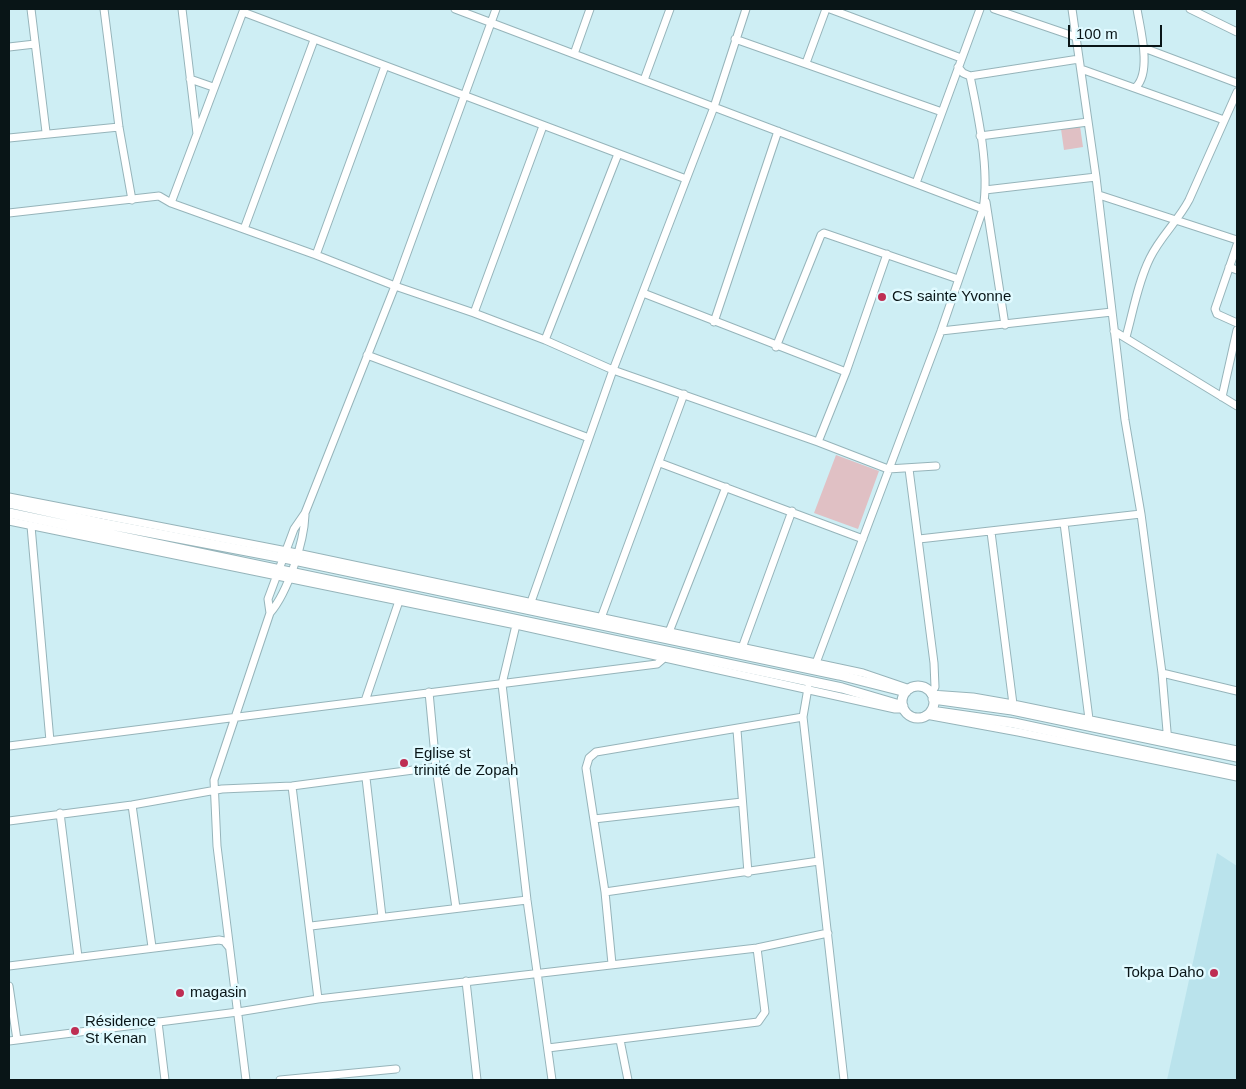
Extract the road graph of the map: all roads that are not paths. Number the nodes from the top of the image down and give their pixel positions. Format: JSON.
{"nodes":[{"id":1,"x":31,"y":9,"type":"edge"},
{"id":2,"x":104,"y":9,"type":"edge"},
{"id":3,"x":182,"y":9,"type":"edge"},
{"id":4,"x":454,"y":9,"type":"edge"},
{"id":5,"x":496,"y":9,"type":"edge"},
{"id":6,"x":590,"y":9,"type":"edge"},
{"id":7,"x":670,"y":9,"type":"edge"},
{"id":8,"x":746,"y":9,"type":"edge"},
{"id":9,"x":828,"y":9,"type":"edge"},
{"id":10,"x":980,"y":9,"type":"edge"},
{"id":11,"x":994,"y":9,"type":"edge"},
{"id":12,"x":1072,"y":9,"type":"edge"},
{"id":13,"x":1136,"y":9,"type":"edge"},
{"id":14,"x":1190,"y":9,"type":"edge"},
{"id":15,"x":243,"y":10,"type":"edge"},
{"id":16,"x":491,"y":22,"type":"junction"},
{"id":17,"x":1237,"y":32,"type":"edge"},
{"id":18,"x":1076,"y":37,"type":"junction"},
{"id":19,"x":314,"y":40,"type":"junction"},
{"id":20,"x":735,"y":40,"type":"junction"},
{"id":21,"x":35,"y":44,"type":"junction"},
{"id":22,"x":9,"y":47,"type":"edge"},
{"id":23,"x":1144,"y":48,"type":"junction"},
{"id":24,"x":574,"y":54,"type":"junction"},
{"id":25,"x":961,"y":58,"type":"junction"},
{"id":26,"x":1079,"y":59,"type":"junction"},
{"id":27,"x":806,"y":63,"type":"junction"},
{"id":28,"x":385,"y":66,"type":"junction"},
{"id":29,"x":958,"y":67,"type":"junction"},
{"id":30,"x":1081,"y":69,"type":"junction"},
{"id":31,"x":970,"y":76,"type":"junction"},
{"id":32,"x":190,"y":79,"type":"junction"},
{"id":33,"x":644,"y":80,"type":"junction"},
{"id":34,"x":1237,"y":83,"type":"edge"},
{"id":35,"x":1136,"y":86,"type":"junction"},
{"id":36,"x":213,"y":87,"type":"junction"},
{"id":37,"x":1237,"y":92,"type":"edge"},
{"id":38,"x":465,"y":96,"type":"junction"},
{"id":39,"x":714,"y":107,"type":"junction"},
{"id":40,"x":942,"y":112,"type":"junction"},
{"id":41,"x":1224,"y":120,"type":"junction"},
{"id":42,"x":1088,"y":122,"type":"junction"},
{"id":43,"x":543,"y":126,"type":"junction"},
{"id":44,"x":119,"y":127,"type":"junction"},
{"id":45,"x":778,"y":131,"type":"junction"},
{"id":46,"x":46,"y":132,"type":"junction"},
{"id":47,"x":980,"y":136,"type":"junction"},
{"id":48,"x":198,"y":137,"type":"junction"},
{"id":49,"x":9,"y":138,"type":"edge"},
{"id":50,"x":618,"y":154,"type":"junction"},
{"id":51,"x":1096,"y":177,"type":"junction"},
{"id":52,"x":686,"y":179,"type":"junction"},
{"id":53,"x":916,"y":183,"type":"junction"},
{"id":54,"x":985,"y":190,"type":"junction"},
{"id":55,"x":1098,"y":195,"type":"junction"},
{"id":56,"x":985,"y":199,"type":"junction"},
{"id":57,"x":132,"y":200,"type":"junction"},
{"id":58,"x":171,"y":203,"type":"junction"},
{"id":59,"x":984,"y":209,"type":"junction"},
{"id":60,"x":9,"y":213,"type":"edge"},
{"id":61,"x":1177,"y":220,"type":"junction"},
{"id":62,"x":244,"y":229,"type":"junction"},
{"id":63,"x":1237,"y":240,"type":"edge"},
{"id":64,"x":1237,"y":244,"type":"edge"},
{"id":65,"x":316,"y":254,"type":"junction"},
{"id":66,"x":887,"y":254,"type":"junction"},
{"id":67,"x":1229,"y":267,"type":"junction"},
{"id":68,"x":1237,"y":270,"type":"edge"},
{"id":69,"x":958,"y":278,"type":"junction"},
{"id":70,"x":395,"y":286,"type":"junction"},
{"id":71,"x":643,"y":293,"type":"junction"},
{"id":72,"x":1112,"y":312,"type":"junction"},
{"id":73,"x":474,"y":313,"type":"junction"},
{"id":74,"x":714,"y":322,"type":"junction"},
{"id":75,"x":1237,"y":323,"type":"edge"},
{"id":76,"x":1005,"y":325,"type":"junction"},
{"id":77,"x":1237,"y":330,"type":"edge"},
{"id":78,"x":941,"y":331,"type":"junction"},
{"id":79,"x":1114,"y":331,"type":"junction"},
{"id":80,"x":1126,"y":337,"type":"junction"},
{"id":81,"x":544,"y":340,"type":"junction"},
{"id":82,"x":776,"y":347,"type":"junction"},
{"id":83,"x":367,"y":355,"type":"junction"},
{"id":84,"x":613,"y":370,"type":"junction"},
{"id":85,"x":846,"y":372,"type":"junction"},
{"id":86,"x":684,"y":394,"type":"junction"},
{"id":87,"x":1222,"y":397,"type":"junction"},
{"id":88,"x":1237,"y":406,"type":"edge"},
{"id":89,"x":589,"y":438,"type":"junction"},
{"id":90,"x":818,"y":442,"type":"junction"},
{"id":91,"x":660,"y":463,"type":"junction"},
{"id":92,"x":936,"y":466,"type":"dead end"},
{"id":93,"x":888,"y":469,"type":"junction"},
{"id":94,"x":909,"y":469,"type":"junction"},
{"id":95,"x":726,"y":487,"type":"junction"},
{"id":96,"x":9,"y":497,"type":"edge"},
{"id":97,"x":9,"y":503,"type":"edge"},
{"id":98,"x":792,"y":511,"type":"junction"},
{"id":99,"x":9,"y":513,"type":"edge"},
{"id":100,"x":305,"y":513,"type":"junction"},
{"id":101,"x":1141,"y":514,"type":"junction"},
{"id":102,"x":9,"y":521,"type":"edge"},
{"id":103,"x":1064,"y":523,"type":"junction"},
{"id":104,"x":31,"y":526,"type":"junction"},
{"id":105,"x":991,"y":532,"type":"junction"},
{"id":106,"x":863,"y":539,"type":"junction"},
{"id":107,"x":919,"y":539,"type":"junction"},
{"id":108,"x":284,"y":555,"type":"junction"},
{"id":109,"x":296,"y":557,"type":"junction"},
{"id":110,"x":278,"y":572,"type":"junction"},
{"id":111,"x":289,"y":575,"type":"junction"},
{"id":112,"x":400,"y":601,"type":"junction"},
{"id":113,"x":530,"y":602,"type":"junction"},
{"id":114,"x":270,"y":613,"type":"junction"},
{"id":115,"x":601,"y":618,"type":"junction"},
{"id":116,"x":516,"y":625,"type":"junction"},
{"id":117,"x":669,"y":632,"type":"junction"},
{"id":118,"x":742,"y":648,"type":"junction"},
{"id":119,"x":664,"y":658,"type":"junction"},
{"id":120,"x":816,"y":663,"type":"junction"},
{"id":121,"x":1162,"y":673,"type":"junction"},
{"id":122,"x":502,"y":684,"type":"junction"},
{"id":123,"x":808,"y":688,"type":"junction"},
{"id":124,"x":908,"y":691,"type":"junction"},
{"id":125,"x":1237,"y":691,"type":"edge"},
{"id":126,"x":429,"y":692,"type":"junction"},
{"id":127,"x":932,"y":696,"type":"junction"},
{"id":128,"x":365,"y":701,"type":"junction"},
{"id":129,"x":1013,"y":704,"type":"junction"},
{"id":130,"x":903,"y":707,"type":"junction"},
{"id":131,"x":929,"y":713,"type":"junction"},
{"id":132,"x":803,"y":717,"type":"junction"},
{"id":133,"x":235,"y":719,"type":"junction"},
{"id":134,"x":1088,"y":719,"type":"junction"},
{"id":135,"x":737,"y":730,"type":"junction"},
{"id":136,"x":1168,"y":739,"type":"junction"},
{"id":137,"x":50,"y":741,"type":"junction"},
{"id":138,"x":9,"y":746,"type":"edge"},
{"id":139,"x":1237,"y":750,"type":"edge"},
{"id":140,"x":1237,"y":757,"type":"edge"},
{"id":141,"x":436,"y":767,"type":"junction"},
{"id":142,"x":1237,"y":771,"type":"edge"},
{"id":143,"x":1237,"y":776,"type":"edge"},
{"id":144,"x":366,"y":778,"type":"junction"},
{"id":145,"x":292,"y":786,"type":"junction"},
{"id":146,"x":216,"y":791,"type":"junction"},
{"id":147,"x":742,"y":802,"type":"junction"},
{"id":148,"x":132,"y":805,"type":"junction"},
{"id":149,"x":60,"y":813,"type":"junction"},
{"id":150,"x":594,"y":819,"type":"junction"},
{"id":151,"x":9,"y":821,"type":"edge"},
{"id":152,"x":819,"y":862,"type":"junction"},
{"id":153,"x":748,"y":873,"type":"junction"},
{"id":154,"x":605,"y":892,"type":"junction"},
{"id":155,"x":527,"y":900,"type":"junction"},
{"id":156,"x":456,"y":908,"type":"junction"},
{"id":157,"x":382,"y":918,"type":"junction"},
{"id":158,"x":311,"y":926,"type":"junction"},
{"id":159,"x":828,"y":933,"type":"junction"},
{"id":160,"x":152,"y":947,"type":"junction"},
{"id":161,"x":229,"y":947,"type":"junction"},
{"id":162,"x":757,"y":948,"type":"junction"},
{"id":163,"x":78,"y":957,"type":"junction"},
{"id":164,"x":612,"y":964,"type":"junction"},
{"id":165,"x":9,"y":966,"type":"edge"},
{"id":166,"x":538,"y":974,"type":"junction"},
{"id":167,"x":466,"y":981,"type":"junction"},
{"id":168,"x":9,"y":986,"type":"edge"},
{"id":169,"x":318,"y":999,"type":"junction"},
{"id":170,"x":238,"y":1012,"type":"junction"},
{"id":171,"x":158,"y":1022,"type":"junction"},
{"id":172,"x":17,"y":1040,"type":"junction"},
{"id":173,"x":620,"y":1040,"type":"junction"},
{"id":174,"x":9,"y":1041,"type":"edge"},
{"id":175,"x":548,"y":1048,"type":"junction"},
{"id":176,"x":396,"y":1069,"type":"dead end"},
{"id":177,"x":247,"y":1078,"type":"edge"},
{"id":178,"x":329,"y":1078,"type":"edge"},
{"id":179,"x":165,"y":1080,"type":"edge"},
{"id":180,"x":280,"y":1080,"type":"edge"},
{"id":181,"x":477,"y":1080,"type":"edge"},
{"id":182,"x":552,"y":1080,"type":"edge"},
{"id":183,"x":628,"y":1080,"type":"edge"},
{"id":184,"x":844,"y":1080,"type":"edge"}],
"edges":[{"from":1,"to":21,"type":"street"},
{"from":2,"to":44,"type":"street"},
{"from":3,"to":32,"type":"street"},
{"from":4,"to":16,"type":"street"},
{"from":5,"to":16,"type":"street"},
{"from":6,"to":24,"type":"street"},
{"from":7,"to":33,"type":"street"},
{"from":8,"to":20,"type":"street"},
{"from":9,"to":25,"type":"street"},
{"from":9,"to":27,"type":"street"},
{"from":10,"to":25,"type":"street"},
{"from":11,"to":18,"type":"street"},
{"from":12,"to":18,"type":"street"},
{"from":13,"to":23,"type":"street"},
{"from":14,"to":17,"type":"street"},
{"from":15,"to":19,"type":"street"},
{"from":15,"to":36,"type":"street"},
{"from":16,"to":24,"type":"street"},
{"from":16,"to":38,"type":"street"},
{"from":18,"to":26,"type":"street"},
{"from":19,"to":28,"type":"street"},
{"from":19,"to":62,"type":"street"},
{"from":20,"to":27,"type":"street"},
{"from":20,"to":39,"type":"street"},
{"from":21,"to":22,"type":"street"},
{"from":21,"to":46,"type":"street"},
{"from":23,"to":34,"type":"street"},
{"from":23,"to":35,"type":"street"},
{"from":24,"to":33,"type":"street"},
{"from":25,"to":29,"type":"street"},
{"from":26,"to":30,"type":"street"},
{"from":26,"to":31,"type":"street"},
{"from":27,"to":40,"type":"street"},
{"from":28,"to":38,"type":"street"},
{"from":28,"to":65,"type":"street"},
{"from":29,"to":31,"type":"street"},
{"from":29,"to":40,"type":"street"},
{"from":30,"to":35,"type":"street"},
{"from":30,"to":42,"type":"street"},
{"from":31,"to":47,"type":"street"},
{"from":32,"to":36,"type":"street"},
{"from":32,"to":48,"type":"street"},
{"from":33,"to":39,"type":"street"},
{"from":35,"to":41,"type":"street"},
{"from":36,"to":48,"type":"street"},
{"from":37,"to":41,"type":"street"},
{"from":38,"to":43,"type":"street"},
{"from":38,"to":70,"type":"street"},
{"from":39,"to":45,"type":"street"},
{"from":39,"to":52,"type":"street"},
{"from":40,"to":53,"type":"street"},
{"from":41,"to":61,"type":"street"},
{"from":42,"to":47,"type":"street"},
{"from":42,"to":51,"type":"street"},
{"from":43,"to":50,"type":"street"},
{"from":43,"to":73,"type":"street"},
{"from":44,"to":46,"type":"street"},
{"from":44,"to":57,"type":"street"},
{"from":45,"to":53,"type":"street"},
{"from":45,"to":74,"type":"street"},
{"from":46,"to":49,"type":"street"},
{"from":47,"to":54,"type":"street"},
{"from":48,"to":58,"type":"street"},
{"from":50,"to":52,"type":"street"},
{"from":50,"to":81,"type":"street"},
{"from":51,"to":54,"type":"street"},
{"from":51,"to":55,"type":"street"},
{"from":52,"to":71,"type":"street"},
{"from":53,"to":59,"type":"street"},
{"from":54,"to":56,"type":"street"},
{"from":55,"to":61,"type":"street"},
{"from":55,"to":72,"type":"street"},
{"from":56,"to":59,"type":"street"},
{"from":56,"to":76,"type":"street"},
{"from":57,"to":58,"type":"street"},
{"from":57,"to":60,"type":"street"},
{"from":58,"to":62,"type":"street"},
{"from":59,"to":69,"type":"street"},
{"from":61,"to":63,"type":"street"},
{"from":61,"to":80,"type":"street"},
{"from":62,"to":65,"type":"street"},
{"from":64,"to":67,"type":"street"},
{"from":65,"to":70,"type":"street"},
{"from":66,"to":69,"type":"street"},
{"from":66,"to":82,"type":"street"},
{"from":66,"to":85,"type":"street"},
{"from":67,"to":68,"type":"street"},
{"from":67,"to":75,"type":"street"},
{"from":69,"to":78,"type":"street"},
{"from":70,"to":73,"type":"street"},
{"from":70,"to":83,"type":"street"},
{"from":71,"to":74,"type":"street"},
{"from":71,"to":84,"type":"street"},
{"from":72,"to":76,"type":"street"},
{"from":72,"to":79,"type":"street"},
{"from":73,"to":81,"type":"street"},
{"from":74,"to":82,"type":"street"},
{"from":76,"to":78,"type":"street"},
{"from":77,"to":87,"type":"street"},
{"from":78,"to":93,"type":"street"},
{"from":79,"to":80,"type":"street"},
{"from":79,"to":101,"type":"street"},
{"from":80,"to":87,"type":"street"},
{"from":81,"to":84,"type":"street"},
{"from":82,"to":85,"type":"street"},
{"from":83,"to":89,"type":"street"},
{"from":83,"to":100,"type":"street"},
{"from":84,"to":86,"type":"street"},
{"from":84,"to":89,"type":"street"},
{"from":85,"to":90,"type":"street"},
{"from":86,"to":90,"type":"street"},
{"from":86,"to":91,"type":"street"},
{"from":87,"to":88,"type":"street"},
{"from":89,"to":113,"type":"street"},
{"from":90,"to":93,"type":"street"},
{"from":91,"to":95,"type":"street"},
{"from":91,"to":115,"type":"street"},
{"from":92,"to":94,"type":"street"},
{"from":93,"to":94,"type":"street"},
{"from":93,"to":106,"type":"street"},
{"from":94,"to":107,"type":"street"},
{"from":95,"to":98,"type":"street"},
{"from":95,"to":117,"type":"street"},
{"from":96,"to":108,"type":"street"},
{"from":97,"to":108,"type":"main road"},
{"from":98,"to":106,"type":"street"},
{"from":98,"to":118,"type":"street"},
{"from":99,"to":110,"type":"main road"},
{"from":100,"to":108,"type":"street"},
{"from":100,"to":109,"type":"street"},
{"from":101,"to":103,"type":"street"},
{"from":101,"to":121,"type":"street"},
{"from":102,"to":104,"type":"street"},
{"from":103,"to":105,"type":"street"},
{"from":103,"to":134,"type":"street"},
{"from":104,"to":110,"type":"street"},
{"from":104,"to":137,"type":"street"},
{"from":105,"to":107,"type":"street"},
{"from":105,"to":129,"type":"street"},
{"from":106,"to":120,"type":"street"},
{"from":107,"to":127,"type":"street"},
{"from":108,"to":109,"type":"main road"},
{"from":108,"to":110,"type":"street"},
{"from":109,"to":111,"type":"street"},
{"from":109,"to":113,"type":"street"},
{"from":109,"to":124,"type":"main road"},
{"from":110,"to":111,"type":"main road"},
{"from":110,"to":114,"type":"street"},
{"from":111,"to":112,"type":"street"},
{"from":111,"to":114,"type":"street"},
{"from":111,"to":130,"type":"main road"},
{"from":112,"to":116,"type":"street"},
{"from":112,"to":128,"type":"street"},
{"from":113,"to":115,"type":"street"},
{"from":114,"to":133,"type":"street"},
{"from":115,"to":117,"type":"street"},
{"from":116,"to":119,"type":"street"},
{"from":116,"to":122,"type":"street"},
{"from":117,"to":118,"type":"street"},
{"from":118,"to":120,"type":"street"},
{"from":119,"to":122,"type":"street"},
{"from":119,"to":123,"type":"street"},
{"from":120,"to":124,"type":"street"},
{"from":121,"to":125,"type":"street"},
{"from":121,"to":136,"type":"street"},
{"from":122,"to":126,"type":"street"},
{"from":122,"to":155,"type":"street"},
{"from":123,"to":130,"type":"street"},
{"from":123,"to":132,"type":"street"},
{"from":124,"to":127,"type":"main road"},
{"from":124,"to":130,"type":"main road"},
{"from":126,"to":128,"type":"street"},
{"from":126,"to":141,"type":"street"},
{"from":127,"to":129,"type":"street"},
{"from":127,"to":131,"type":"main road"},
{"from":127,"to":136,"type":"main road"},
{"from":128,"to":133,"type":"street"},
{"from":129,"to":134,"type":"street"},
{"from":130,"to":131,"type":"main road"},
{"from":131,"to":142,"type":"main road"},
{"from":131,"to":143,"type":"street"},
{"from":132,"to":135,"type":"street"},
{"from":132,"to":152,"type":"street"},
{"from":133,"to":137,"type":"street"},
{"from":133,"to":146,"type":"street"},
{"from":134,"to":136,"type":"street"},
{"from":135,"to":147,"type":"street"},
{"from":135,"to":150,"type":"street"},
{"from":136,"to":139,"type":"street"},
{"from":136,"to":140,"type":"main road"},
{"from":137,"to":138,"type":"street"},
{"from":141,"to":144,"type":"street"},
{"from":141,"to":156,"type":"street"},
{"from":144,"to":145,"type":"street"},
{"from":144,"to":157,"type":"street"},
{"from":145,"to":146,"type":"street"},
{"from":145,"to":158,"type":"street"},
{"from":146,"to":148,"type":"street"},
{"from":146,"to":161,"type":"street"},
{"from":147,"to":150,"type":"street"},
{"from":147,"to":153,"type":"street"},
{"from":148,"to":149,"type":"street"},
{"from":148,"to":160,"type":"street"},
{"from":149,"to":151,"type":"street"},
{"from":149,"to":163,"type":"street"},
{"from":150,"to":154,"type":"street"},
{"from":152,"to":153,"type":"street"},
{"from":152,"to":159,"type":"street"},
{"from":153,"to":154,"type":"street"},
{"from":154,"to":164,"type":"street"},
{"from":155,"to":156,"type":"street"},
{"from":155,"to":166,"type":"street"},
{"from":156,"to":157,"type":"street"},
{"from":157,"to":158,"type":"street"},
{"from":158,"to":169,"type":"street"},
{"from":159,"to":162,"type":"street"},
{"from":159,"to":184,"type":"street"},
{"from":160,"to":161,"type":"street"},
{"from":160,"to":163,"type":"street"},
{"from":161,"to":170,"type":"street"},
{"from":162,"to":164,"type":"street"},
{"from":162,"to":173,"type":"street"},
{"from":163,"to":165,"type":"street"},
{"from":164,"to":166,"type":"street"},
{"from":166,"to":167,"type":"street"},
{"from":166,"to":175,"type":"street"},
{"from":167,"to":169,"type":"street"},
{"from":167,"to":181,"type":"street"},
{"from":168,"to":172,"type":"street"},
{"from":169,"to":170,"type":"street"},
{"from":170,"to":171,"type":"street"},
{"from":170,"to":177,"type":"street"},
{"from":171,"to":172,"type":"street"},
{"from":171,"to":179,"type":"street"},
{"from":172,"to":174,"type":"street"},
{"from":173,"to":175,"type":"street"},
{"from":173,"to":183,"type":"street"},
{"from":175,"to":182,"type":"street"},
{"from":176,"to":178,"type":"street"},
{"from":178,"to":180,"type":"street"}]}
